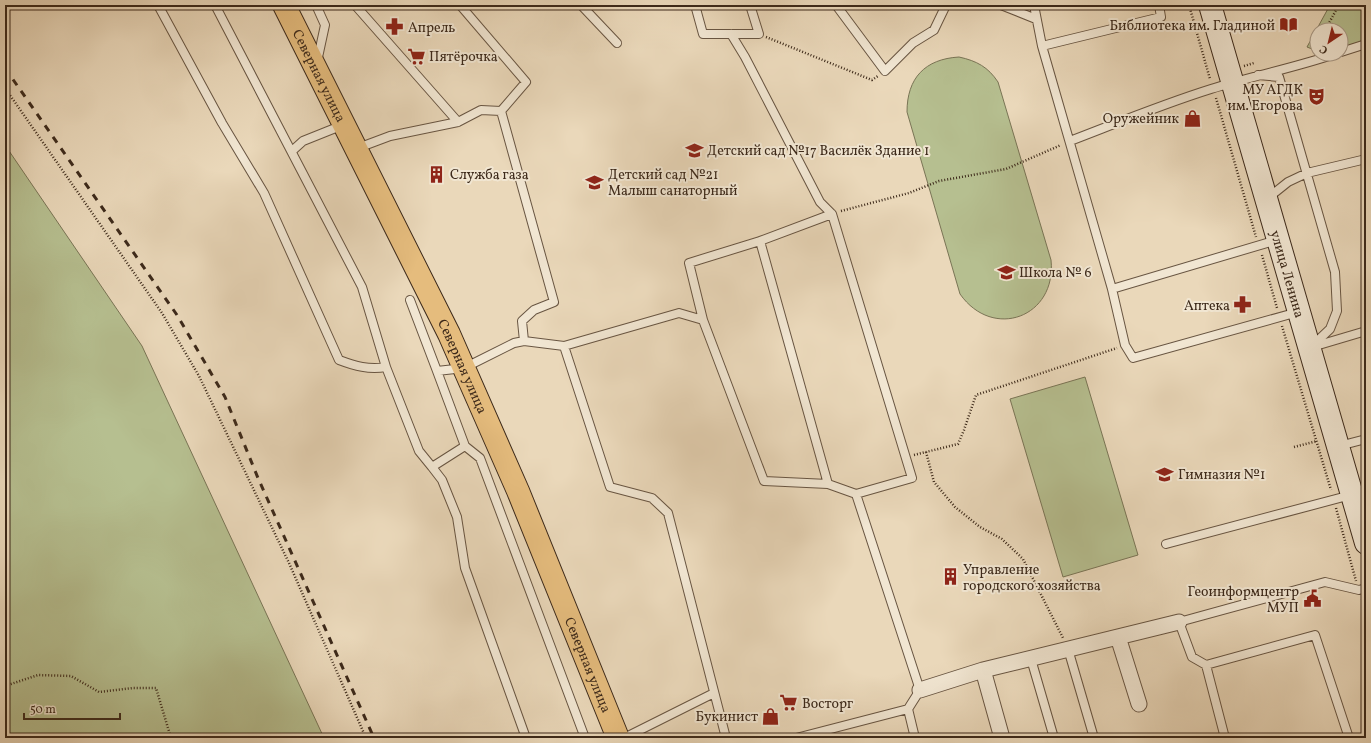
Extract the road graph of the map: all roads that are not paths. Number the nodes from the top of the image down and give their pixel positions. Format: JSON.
{"nodes":[{"id":1,"x":158,"y":5,"type":"edge"},
{"id":2,"x":215,"y":5,"type":"edge"},
{"id":3,"x":284,"y":5,"type":"edge"},
{"id":4,"x":316,"y":5,"type":"edge"},
{"id":5,"x":355,"y":5,"type":"edge"},
{"id":6,"x":460,"y":5,"type":"edge"},
{"id":7,"x":581,"y":5,"type":"edge"},
{"id":8,"x":695,"y":5,"type":"edge"},
{"id":9,"x":750,"y":5,"type":"edge"},
{"id":10,"x":836,"y":5,"type":"edge"},
{"id":11,"x":946,"y":5,"type":"edge"},
{"id":12,"x":1001,"y":5,"type":"edge"},
{"id":13,"x":1034,"y":5,"type":"edge"},
{"id":14,"x":1159,"y":5,"type":"edge"},
{"id":15,"x":1210,"y":5,"type":"edge"},
{"id":16,"x":1036,"y":19,"type":"junction"},
{"id":17,"x":731,"y":34,"type":"junction"},
{"id":18,"x":617,"y":43,"type":"dead end"},
{"id":19,"x":1366,"y":44,"type":"edge"},
{"id":20,"x":1042,"y":46,"type":"junction"},
{"id":21,"x":1349,"y":49,"type":"edge"},
{"id":22,"x":1312,"y":62,"type":"edge"},
{"id":23,"x":316,"y":69,"type":"junction"},
{"id":24,"x":1258,"y":75,"type":"junction"},
{"id":25,"x":1229,"y":79,"type":"junction"},
{"id":26,"x":501,"y":112,"type":"junction"},
{"id":27,"x":458,"y":122,"type":"junction"},
{"id":28,"x":345,"y":124,"type":"junction"},
{"id":29,"x":1070,"y":141,"type":"junction"},
{"id":30,"x":358,"y":148,"type":"junction"},
{"id":31,"x":292,"y":151,"type":"junction"},
{"id":32,"x":1366,"y":159,"type":"edge"},
{"id":33,"x":1307,"y":173,"type":"junction"},
{"id":34,"x":1266,"y":199,"type":"junction"},
{"id":35,"x":832,"y":214,"type":"junction"},
{"id":36,"x":760,"y":241,"type":"junction"},
{"id":37,"x":1268,"y":242,"type":"junction"},
{"id":38,"x":1112,"y":289,"type":"junction"},
{"id":39,"x":410,"y":300,"type":"dead end"},
{"id":40,"x":1290,"y":315,"type":"junction"},
{"id":41,"x":703,"y":320,"type":"junction"},
{"id":42,"x":1366,"y":331,"type":"edge"},
{"id":43,"x":524,"y":340,"type":"junction"},
{"id":44,"x":564,"y":346,"type":"junction"},
{"id":45,"x":1310,"y":348,"type":"junction"},
{"id":46,"x":386,"y":367,"type":"junction"},
{"id":47,"x":464,"y":368,"type":"junction"},
{"id":48,"x":437,"y":371,"type":"junction"},
{"id":49,"x":1366,"y":439,"type":"edge"},
{"id":50,"x":1330,"y":443,"type":"junction"},
{"id":51,"x":465,"y":446,"type":"junction"},
{"id":52,"x":432,"y":467,"type":"junction"},
{"id":53,"x":828,"y":484,"type":"junction"},
{"id":54,"x":856,"y":494,"type":"junction"},
{"id":55,"x":1343,"y":497,"type":"junction"},
{"id":56,"x":1366,"y":543,"type":"edge"},
{"id":57,"x":1166,"y":544,"type":"dead end"},
{"id":58,"x":1363,"y":589,"type":"edge"},
{"id":59,"x":1178,"y":622,"type":"junction"},
{"id":60,"x":1118,"y":637,"type":"junction"},
{"id":61,"x":1068,"y":649,"type":"junction"},
{"id":62,"x":1031,"y":659,"type":"junction"},
{"id":63,"x":1206,"y":665,"type":"junction"},
{"id":64,"x":983,"y":670,"type":"junction"},
{"id":65,"x":920,"y":690,"type":"junction"},
{"id":66,"x":714,"y":693,"type":"junction"},
{"id":67,"x":1139,"y":704,"type":"dead end"},
{"id":68,"x":908,"y":709,"type":"junction"},
{"id":69,"x":526,"y":738,"type":"edge"},
{"id":70,"x":585,"y":738,"type":"edge"},
{"id":71,"x":618,"y":738,"type":"edge"},
{"id":72,"x":624,"y":738,"type":"edge"},
{"id":73,"x":726,"y":738,"type":"edge"},
{"id":74,"x":796,"y":738,"type":"edge"},
{"id":75,"x":915,"y":738,"type":"edge"},
{"id":76,"x":1002,"y":738,"type":"edge"},
{"id":77,"x":1054,"y":738,"type":"edge"},
{"id":78,"x":1094,"y":738,"type":"edge"},
{"id":79,"x":1225,"y":738,"type":"edge"},
{"id":80,"x":1349,"y":738,"type":"edge"}],
"edges":[{"from":1,"to":46,"type":"lane"},
{"from":2,"to":31,"type":"lane"},
{"from":3,"to":23,"type":"main road","name":"Северная улица"},
{"from":4,"to":23,"type":"lane"},
{"from":5,"to":27,"type":"lane"},
{"from":6,"to":26,"type":"lane"},
{"from":7,"to":18,"type":"lane"},
{"from":8,"to":17,"type":"lane"},
{"from":9,"to":17,"type":"lane"},
{"from":10,"to":11,"type":"lane"},
{"from":12,"to":16,"type":"lane"},
{"from":13,"to":16,"type":"lane"},
{"from":14,"to":20,"type":"lane"},
{"from":15,"to":25,"type":"street","name":"улица Ленина"},
{"from":16,"to":20,"type":"lane"},
{"from":17,"to":35,"type":"lane"},
{"from":19,"to":21,"type":"lane"},
{"from":20,"to":29,"type":"lane"},
{"from":22,"to":24,"type":"lane"},
{"from":23,"to":28,"type":"main road","name":"Северная улица"},
{"from":24,"to":25,"type":"lane"},
{"from":24,"to":33,"type":"lane"},
{"from":25,"to":29,"type":"lane"},
{"from":25,"to":34,"type":"street","name":"улица Ленина"},
{"from":26,"to":27,"type":"lane"},
{"from":26,"to":43,"type":"lane"},
{"from":27,"to":30,"type":"lane"},
{"from":28,"to":30,"type":"main road","name":"Северная улица"},
{"from":28,"to":31,"type":"lane"},
{"from":29,"to":38,"type":"lane"},
{"from":30,"to":47,"type":"main road","name":"Северная улица"},
{"from":31,"to":46,"type":"lane"},
{"from":32,"to":33,"type":"lane"},
{"from":33,"to":34,"type":"lane"},
{"from":33,"to":45,"type":"lane"},
{"from":34,"to":37,"type":"street","name":"улица Ленина"},
{"from":35,"to":36,"type":"lane"},
{"from":35,"to":54,"type":"lane"},
{"from":36,"to":41,"type":"lane"},
{"from":36,"to":53,"type":"lane"},
{"from":37,"to":38,"type":"lane"},
{"from":37,"to":40,"type":"street","name":"улица Ленина"},
{"from":38,"to":40,"type":"lane"},
{"from":39,"to":48,"type":"lane"},
{"from":40,"to":45,"type":"street","name":"улица Ленина"},
{"from":41,"to":44,"type":"lane"},
{"from":41,"to":53,"type":"lane"},
{"from":42,"to":45,"type":"lane"},
{"from":43,"to":44,"type":"lane"},
{"from":43,"to":47,"type":"lane"},
{"from":44,"to":66,"type":"lane"},
{"from":45,"to":50,"type":"street","name":"улица Ленина"},
{"from":46,"to":52,"type":"lane"},
{"from":47,"to":48,"type":"lane"},
{"from":47,"to":71,"type":"main road","name":"Северная улица"},
{"from":48,"to":51,"type":"lane"},
{"from":49,"to":50,"type":"lane"},
{"from":50,"to":55,"type":"street","name":"улица Ленина"},
{"from":51,"to":52,"type":"lane"},
{"from":51,"to":70,"type":"lane"},
{"from":52,"to":69,"type":"lane"},
{"from":53,"to":54,"type":"lane"},
{"from":54,"to":65,"type":"lane"},
{"from":55,"to":56,"type":"street","name":"улица Ленина"},
{"from":55,"to":57,"type":"lane"},
{"from":58,"to":59,"type":"lane"},
{"from":59,"to":60,"type":"street"},
{"from":59,"to":63,"type":"lane"},
{"from":60,"to":61,"type":"street"},
{"from":60,"to":67,"type":"street"},
{"from":61,"to":62,"type":"street"},
{"from":61,"to":78,"type":"lane"},
{"from":62,"to":64,"type":"street"},
{"from":62,"to":77,"type":"lane"},
{"from":63,"to":79,"type":"lane"},
{"from":63,"to":80,"type":"lane"},
{"from":64,"to":65,"type":"street"},
{"from":64,"to":76,"type":"street"},
{"from":65,"to":68,"type":"lane"},
{"from":66,"to":72,"type":"lane"},
{"from":66,"to":73,"type":"lane"},
{"from":68,"to":74,"type":"lane"},
{"from":68,"to":75,"type":"lane"}]}
